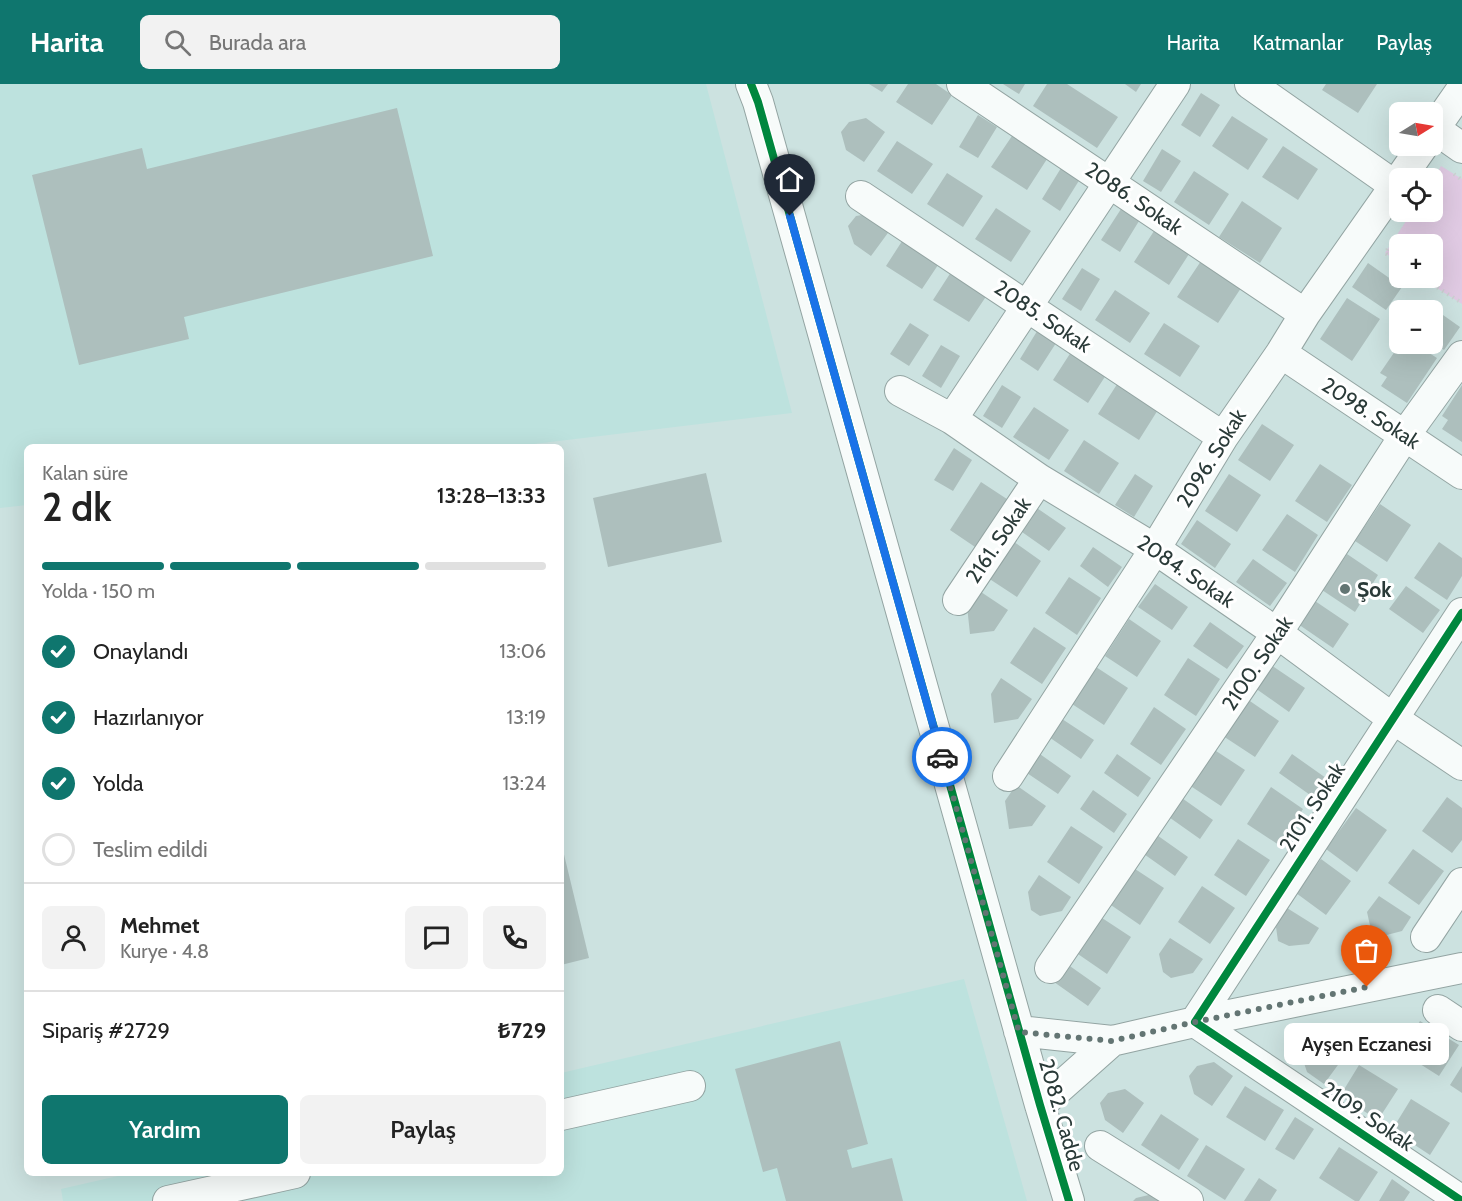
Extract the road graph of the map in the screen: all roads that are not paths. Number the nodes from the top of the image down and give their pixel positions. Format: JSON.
{"nodes":[{"id":1,"x":962,"y":84,"type":"edge"},
{"id":2,"x":1175,"y":84,"type":"edge"},
{"id":3,"x":1250,"y":84,"type":"edge"},
{"id":4,"x":1462,"y":89,"type":"edge"},
{"id":5,"x":756,"y":90,"type":"edge"},
{"id":6,"x":1443,"y":117,"type":"edge"},
{"id":7,"x":1443,"y":141,"type":"edge"},
{"id":8,"x":1462,"y":148,"type":"edge"},
{"id":9,"x":1109,"y":182,"type":"junction"},
{"id":10,"x":1389,"y":182,"type":"edge"},
{"id":11,"x":1389,"y":193,"type":"edge"},
{"id":12,"x":861,"y":196,"type":"dead end"},
{"id":13,"x":1027,"y":305,"type":"junction"},
{"id":14,"x":1305,"y":314,"type":"junction"},
{"id":15,"x":1281,"y":353,"type":"junction"},
{"id":16,"x":1462,"y":356,"type":"edge"},
{"id":17,"x":900,"y":391,"type":"dead end"},
{"id":18,"x":952,"y":419,"type":"junction"},
{"id":19,"x":1405,"y":435,"type":"junction"},
{"id":20,"x":1223,"y":437,"type":"junction"},
{"id":21,"x":1462,"y":474,"type":"edge"},
{"id":22,"x":1039,"y":479,"type":"junction"},
{"id":23,"x":1155,"y":549,"type":"junction"},
{"id":24,"x":958,"y":600,"type":"dead end"},
{"id":25,"x":1462,"y":613,"type":"edge"},
{"id":26,"x":1278,"y":633,"type":"junction"},
{"id":27,"x":1392,"y":718,"type":"junction"},
{"id":28,"x":1462,"y":765,"type":"edge"},
{"id":29,"x":1008,"y":776,"type":"dead end"},
{"id":30,"x":1462,"y":883,"type":"edge"},
{"id":31,"x":1426,"y":937,"type":"dead end"},
{"id":32,"x":1050,"y":968,"type":"dead end"},
{"id":33,"x":1462,"y":968,"type":"edge"},
{"id":34,"x":1195,"y":1022,"type":"junction"},
{"id":35,"x":1019,"y":1032,"type":"junction"},
{"id":36,"x":1112,"y":1041,"type":"junction"},
{"id":37,"x":690,"y":1086,"type":"dead end"},
{"id":38,"x":1040,"y":1105,"type":"junction"},
{"id":39,"x":564,"y":1114,"type":"edge"},
{"id":40,"x":1100,"y":1146,"type":"dead end"},
{"id":41,"x":282,"y":1176,"type":"edge"},
{"id":42,"x":168,"y":1201,"type":"edge"},
{"id":43,"x":1069,"y":1201,"type":"edge"},
{"id":44,"x":1188,"y":1201,"type":"edge"},
{"id":45,"x":1462,"y":1201,"type":"edge"}],
"edges":[{"from":1,"to":9,"type":"street","name":"2086. Sokak"},
{"from":2,"to":9,"type":"street"},
{"from":3,"to":10,"type":"street"},
{"from":4,"to":6,"type":"street","name":"2096. Sokak"},
{"from":5,"to":35,"type":"street","name":"2082. Cadde"},
{"from":7,"to":8,"type":"street"},
{"from":9,"to":13,"type":"street"},
{"from":9,"to":14,"type":"street","name":"2086. Sokak"},
{"from":11,"to":14,"type":"street","name":"2096. Sokak"},
{"from":12,"to":13,"type":"street","name":"2085. Sokak"},
{"from":13,"to":18,"type":"street"},
{"from":13,"to":20,"type":"street","name":"2085. Sokak"},
{"from":14,"to":15,"type":"street","name":"2096. Sokak"},
{"from":15,"to":19,"type":"street","name":"2098. Sokak"},
{"from":15,"to":20,"type":"street","name":"2096. Sokak"},
{"from":16,"to":19,"type":"street","name":"2100. Sokak"},
{"from":17,"to":18,"type":"street","name":"2084. Sokak"},
{"from":18,"to":22,"type":"street","name":"2084. Sokak"},
{"from":19,"to":21,"type":"street","name":"2098. Sokak"},
{"from":19,"to":26,"type":"street","name":"2100. Sokak"},
{"from":20,"to":23,"type":"street","name":"2096. Sokak"},
{"from":22,"to":23,"type":"street","name":"2084. Sokak"},
{"from":22,"to":24,"type":"street","name":"2161. Sokak"},
{"from":23,"to":26,"type":"street","name":"2084. Sokak"},
{"from":23,"to":29,"type":"street","name":"2096. Sokak"},
{"from":25,"to":27,"type":"street","name":"2101. Sokak"},
{"from":26,"to":27,"type":"street","name":"2084. Sokak"},
{"from":26,"to":32,"type":"street","name":"2100. Sokak"},
{"from":27,"to":28,"type":"street","name":"2084. Sokak"},
{"from":27,"to":34,"type":"street","name":"2101. Sokak"},
{"from":30,"to":31,"type":"street"},
{"from":33,"to":34,"type":"street"},
{"from":34,"to":36,"type":"street"},
{"from":34,"to":45,"type":"street","name":"2109. Sokak"},
{"from":35,"to":36,"type":"street"},
{"from":35,"to":38,"type":"street","name":"2082. Cadde"},
{"from":36,"to":38,"type":"street"},
{"from":37,"to":39,"type":"street"},
{"from":38,"to":43,"type":"street","name":"2082. Cadde"},
{"from":40,"to":44,"type":"street"},
{"from":41,"to":42,"type":"street"}]}
